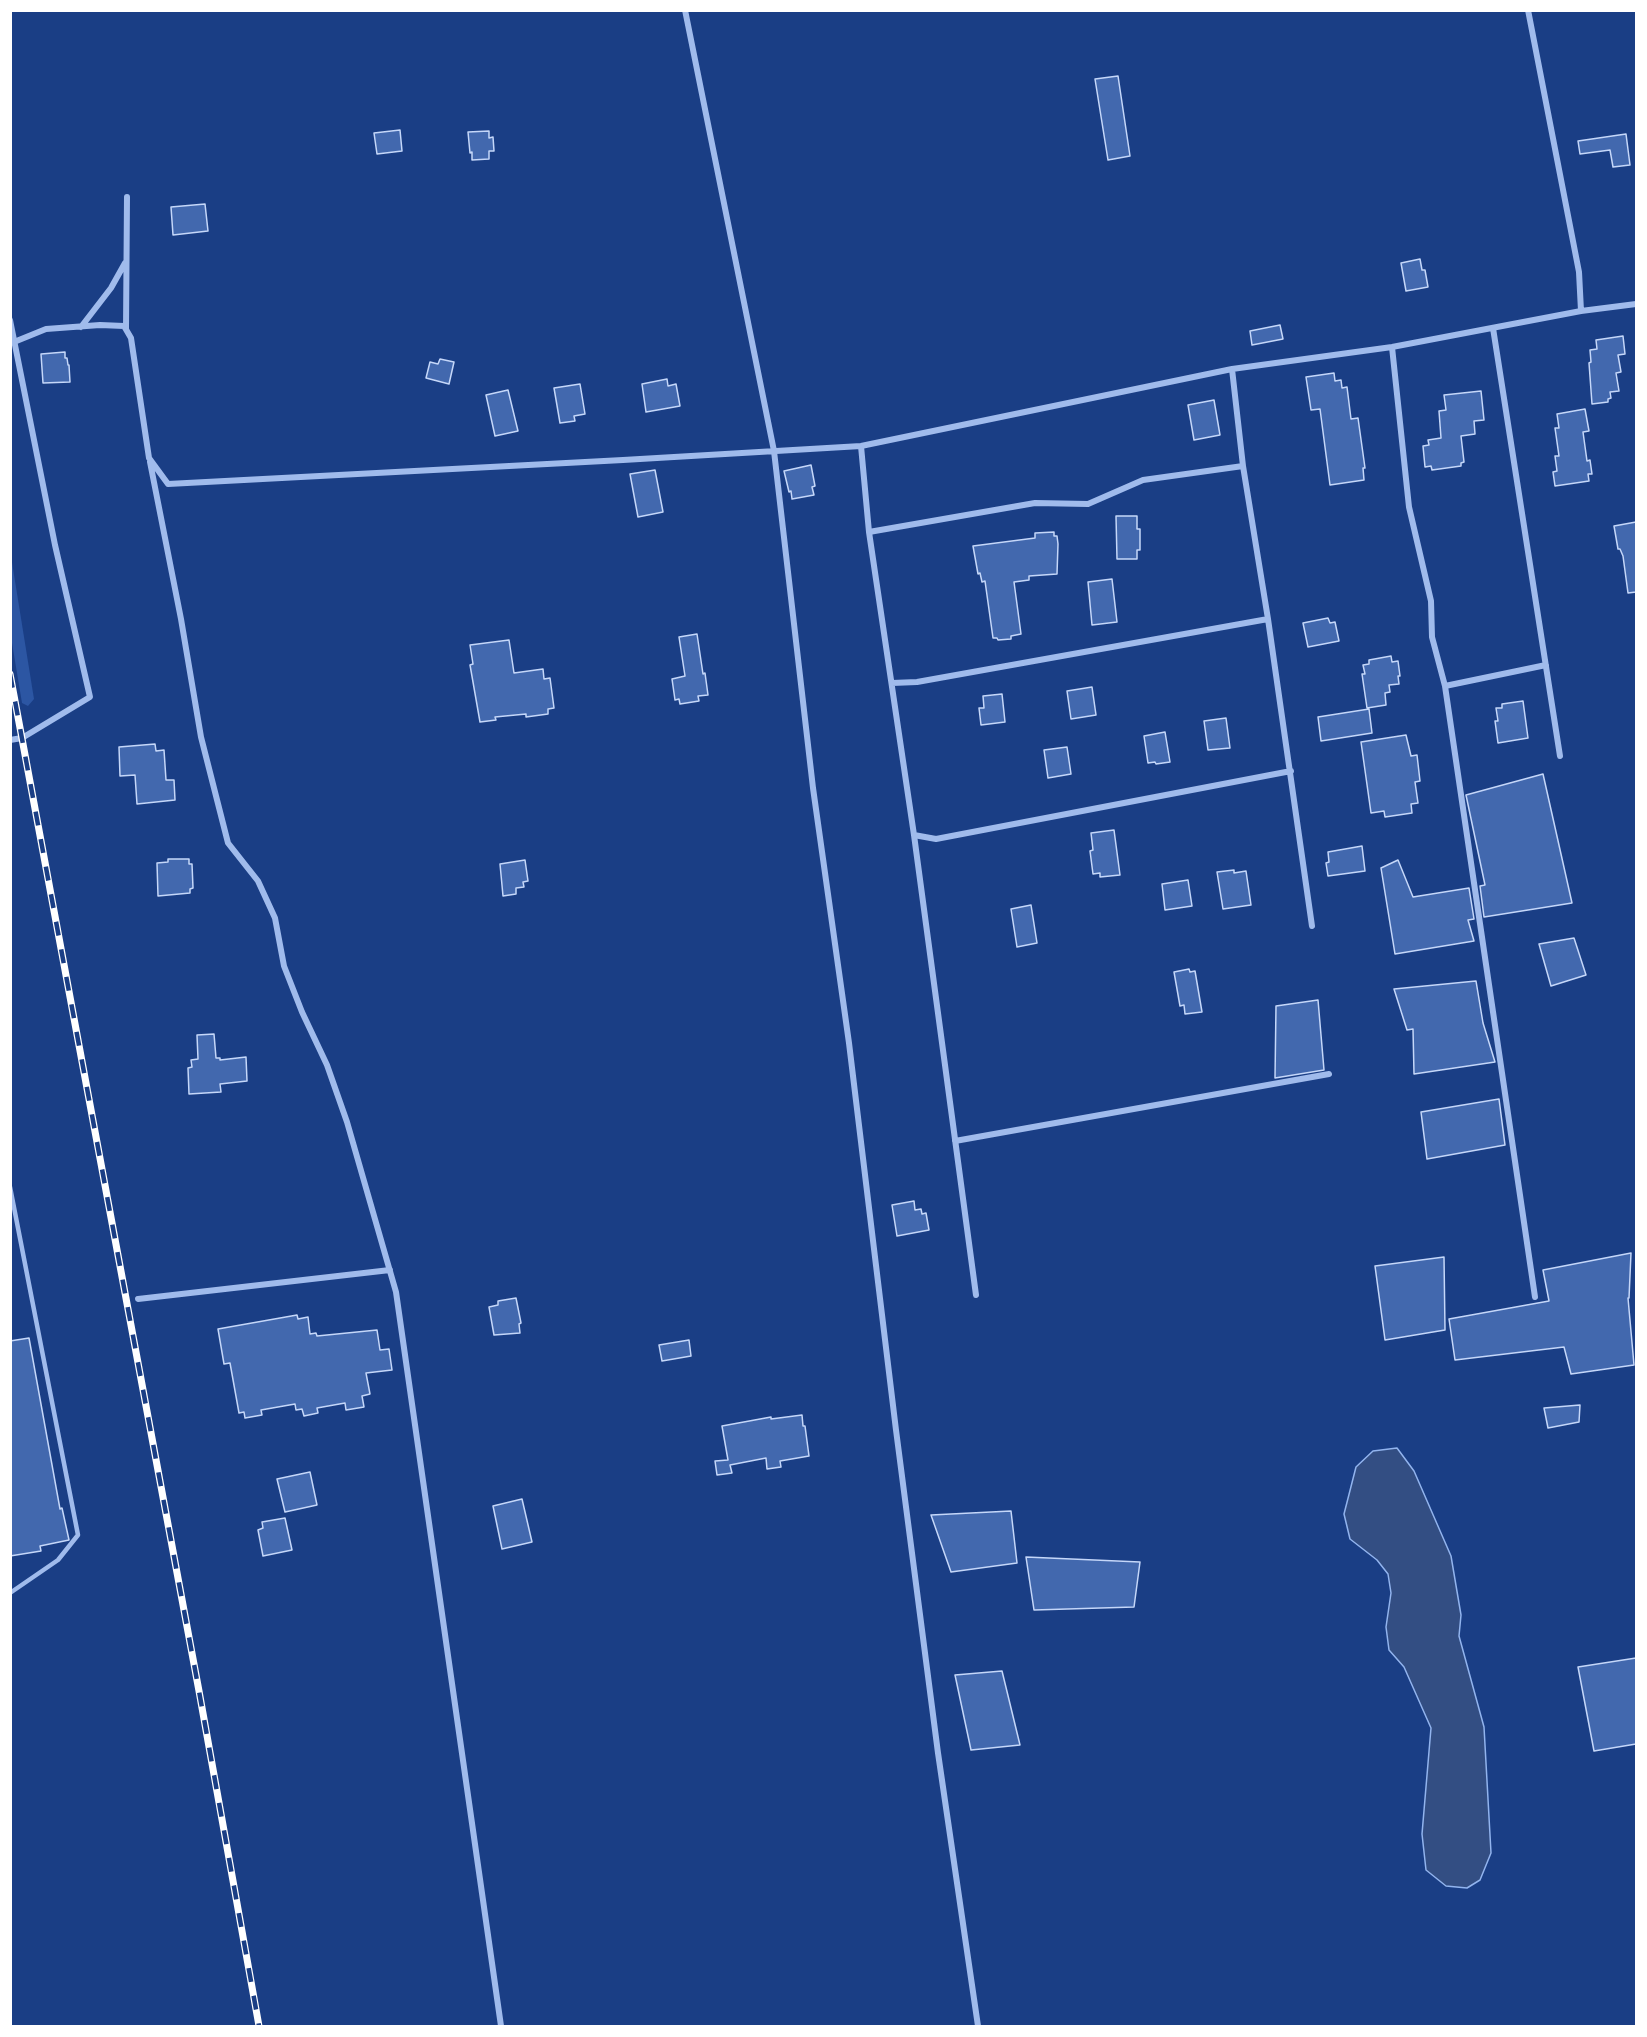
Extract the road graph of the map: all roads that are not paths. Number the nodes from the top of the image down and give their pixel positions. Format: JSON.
{"nodes":[{"id":1,"x":685,"y":10,"type":"edge"},
{"id":2,"x":1528,"y":10,"type":"edge"},
{"id":3,"x":127,"y":197,"type":"dead end"},
{"id":4,"x":126,"y":260,"type":"junction"},
{"id":5,"x":1636,"y":304,"type":"edge"},
{"id":6,"x":1581,"y":312,"type":"junction"},
{"id":7,"x":10,"y":320,"type":"edge"},
{"id":8,"x":81,"y":327,"type":"junction"},
{"id":9,"x":1493,"y":328,"type":"junction"},
{"id":10,"x":126,"y":330,"type":"junction"},
{"id":11,"x":14,"y":342,"type":"junction"},
{"id":12,"x":1392,"y":347,"type":"junction"},
{"id":13,"x":1232,"y":369,"type":"junction"},
{"id":14,"x":861,"y":446,"type":"junction"},
{"id":15,"x":774,"y":451,"type":"junction"},
{"id":16,"x":149,"y":458,"type":"junction"},
{"id":17,"x":1243,"y":466,"type":"junction"},
{"id":18,"x":869,"y":532,"type":"junction"},
{"id":19,"x":1268,"y":619,"type":"junction"},
{"id":20,"x":1546,"y":665,"type":"junction"},
{"id":21,"x":892,"y":683,"type":"junction"},
{"id":22,"x":1445,"y":686,"type":"junction"},
{"id":23,"x":10,"y":740,"type":"edge"},
{"id":24,"x":1560,"y":756,"type":"dead end"},
{"id":25,"x":1291,"y":771,"type":"junction"},
{"id":26,"x":914,"y":835,"type":"junction"},
{"id":27,"x":1312,"y":926,"type":"dead end"},
{"id":28,"x":1329,"y":1074,"type":"dead end"},
{"id":29,"x":956,"y":1141,"type":"junction"},
{"id":30,"x":10,"y":1186,"type":"edge"},
{"id":31,"x":390,"y":1270,"type":"junction"},
{"id":32,"x":976,"y":1294,"type":"dead end"},
{"id":33,"x":1534,"y":1297,"type":"dead end"},
{"id":34,"x":138,"y":1299,"type":"dead end"},
{"id":35,"x":10,"y":1593,"type":"edge"},
{"id":36,"x":501,"y":2026,"type":"edge"},
{"id":37,"x":978,"y":2026,"type":"edge"}],
"edges":[{"from":1,"to":15,"type":"street"},
{"from":2,"to":6,"type":"street"},
{"from":3,"to":4,"type":"street"},
{"from":4,"to":8,"type":"street"},
{"from":4,"to":10,"type":"street"},
{"from":5,"to":6,"type":"street"},
{"from":6,"to":9,"type":"street"},
{"from":7,"to":11,"type":"street"},
{"from":8,"to":10,"type":"street"},
{"from":8,"to":11,"type":"street"},
{"from":9,"to":12,"type":"street"},
{"from":9,"to":20,"type":"street"},
{"from":10,"to":16,"type":"street"},
{"from":11,"to":23,"type":"street"},
{"from":12,"to":13,"type":"street"},
{"from":12,"to":22,"type":"street"},
{"from":13,"to":14,"type":"street"},
{"from":13,"to":17,"type":"street"},
{"from":14,"to":15,"type":"street"},
{"from":14,"to":18,"type":"street"},
{"from":15,"to":16,"type":"street"},
{"from":15,"to":37,"type":"street"},
{"from":16,"to":31,"type":"street"},
{"from":17,"to":18,"type":"street"},
{"from":17,"to":19,"type":"street"},
{"from":18,"to":21,"type":"street"},
{"from":19,"to":21,"type":"street"},
{"from":19,"to":25,"type":"street"},
{"from":20,"to":22,"type":"street"},
{"from":20,"to":24,"type":"street"},
{"from":21,"to":26,"type":"street"},
{"from":22,"to":33,"type":"street"},
{"from":25,"to":26,"type":"street"},
{"from":25,"to":27,"type":"street"},
{"from":26,"to":29,"type":"street"},
{"from":28,"to":29,"type":"street"},
{"from":29,"to":32,"type":"street"},
{"from":30,"to":35,"type":"lane"},
{"from":31,"to":34,"type":"street"},
{"from":31,"to":36,"type":"street"}]}
